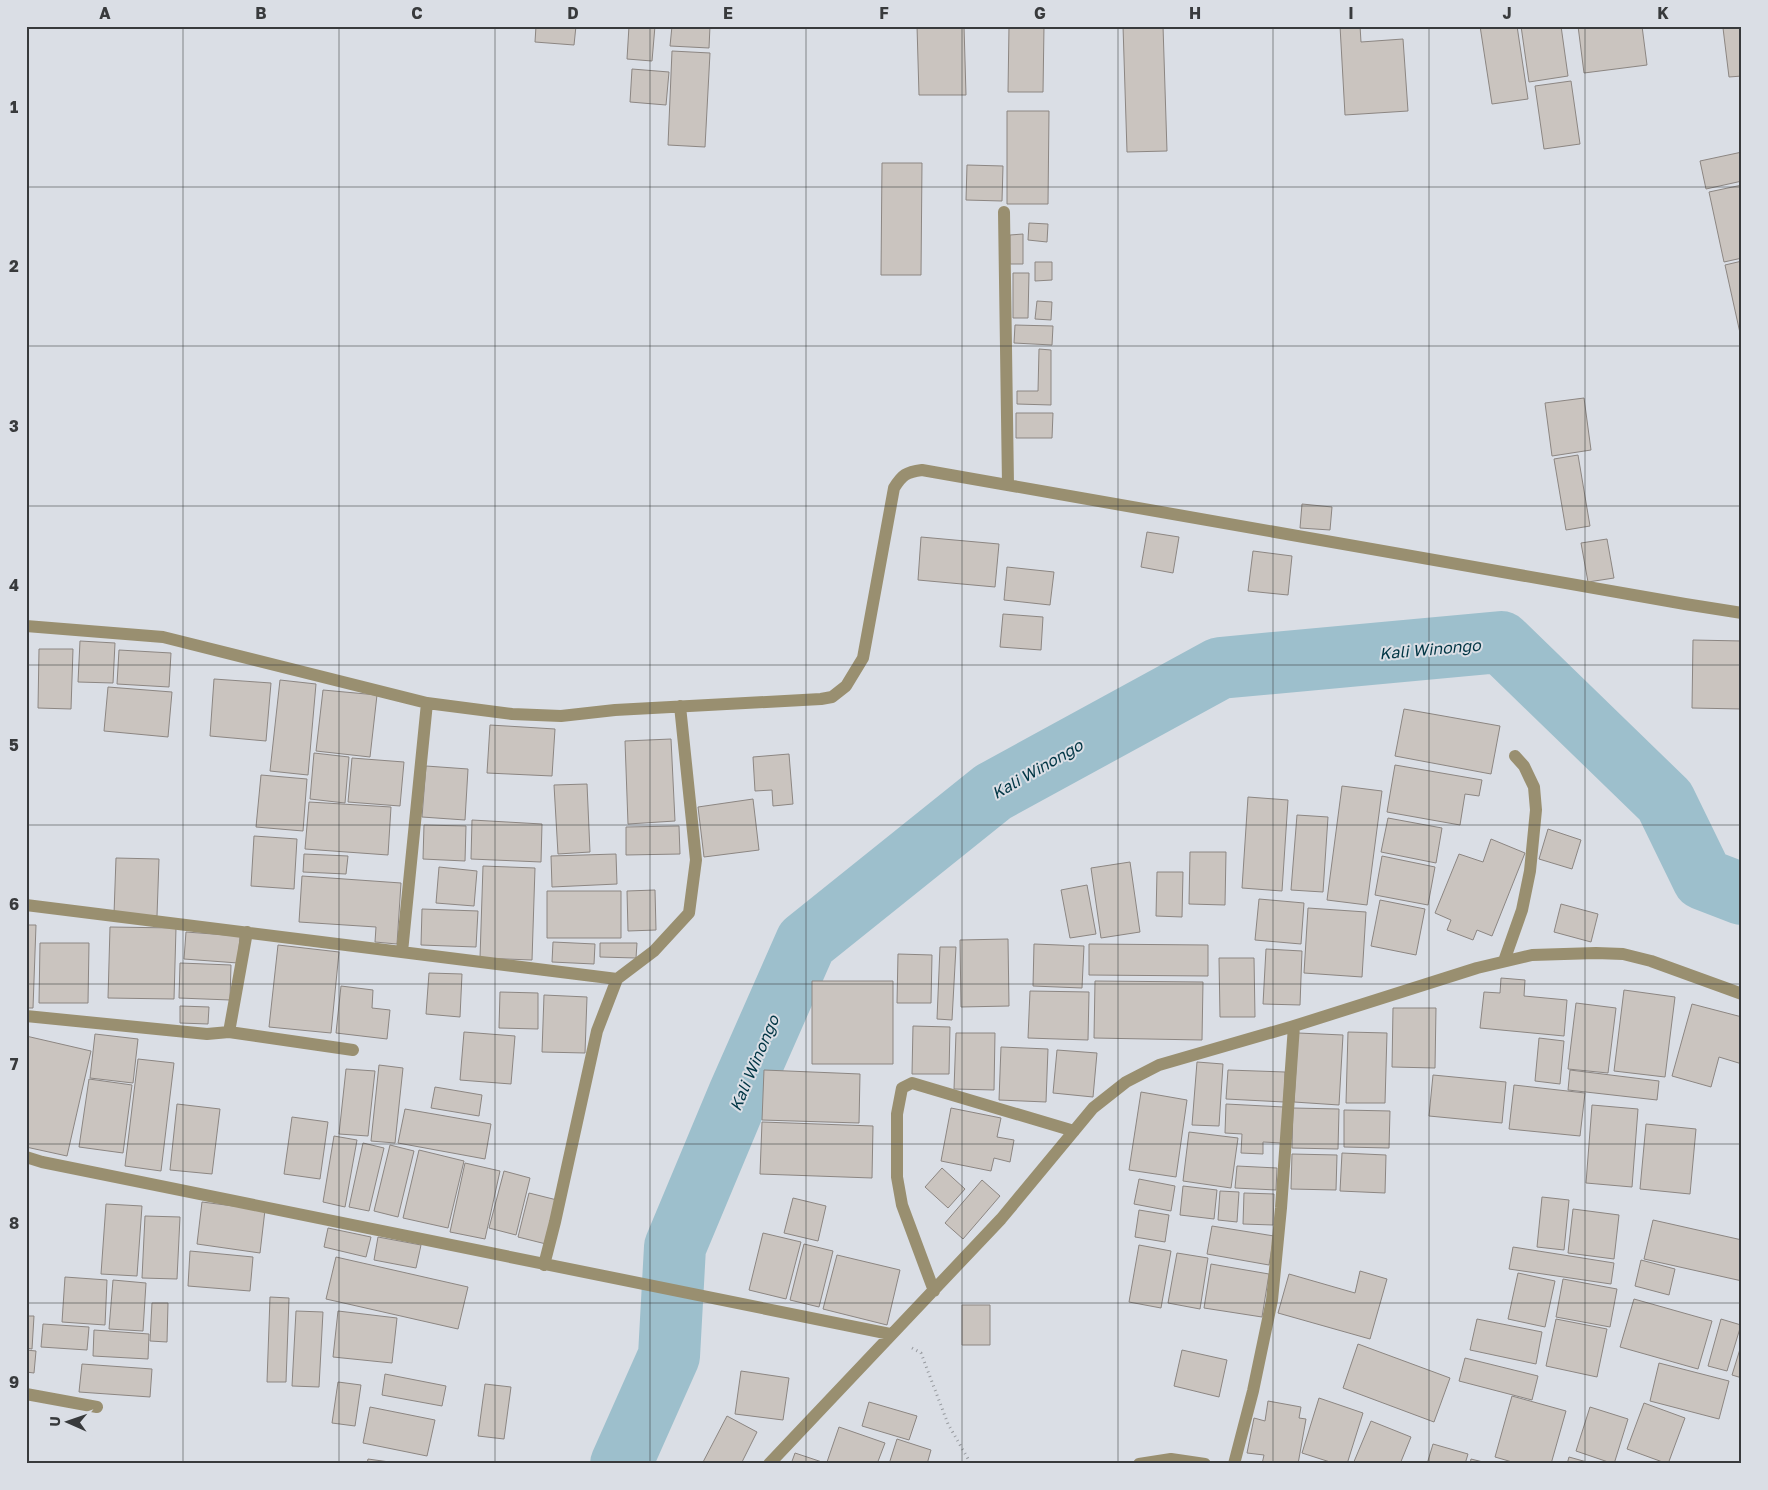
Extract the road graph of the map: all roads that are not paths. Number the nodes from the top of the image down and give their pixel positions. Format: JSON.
{"nodes":[{"id":1,"x":1004,"y":212,"type":"dead end"},
{"id":2,"x":1008,"y":484,"type":"junction"},
{"id":3,"x":1742,"y":613,"type":"edge"},
{"id":4,"x":26,"y":626,"type":"edge"},
{"id":5,"x":427,"y":703,"type":"junction"},
{"id":6,"x":680,"y":706,"type":"junction"},
{"id":7,"x":1515,"y":756,"type":"dead end"},
{"id":8,"x":26,"y":905,"type":"edge"},
{"id":9,"x":247,"y":932,"type":"junction"},
{"id":10,"x":402,"y":952,"type":"junction"},
{"id":11,"x":1504,"y":961,"type":"junction"},
{"id":12,"x":617,"y":979,"type":"junction"},
{"id":13,"x":1742,"y":994,"type":"edge"},
{"id":14,"x":26,"y":1016,"type":"edge"},
{"id":15,"x":1294,"y":1026,"type":"junction"},
{"id":16,"x":228,"y":1032,"type":"junction"},
{"id":17,"x":353,"y":1050,"type":"dead end"},
{"id":18,"x":1074,"y":1131,"type":"junction"},
{"id":19,"x":26,"y":1157,"type":"edge"},
{"id":20,"x":544,"y":1265,"type":"junction"},
{"id":21,"x":934,"y":1291,"type":"junction"},
{"id":22,"x":890,"y":1334,"type":"junction"},
{"id":23,"x":26,"y":1394,"type":"edge"},
{"id":24,"x":97,"y":1407,"type":"dead end"},
{"id":25,"x":769,"y":1464,"type":"edge"},
{"id":26,"x":1139,"y":1464,"type":"edge"},
{"id":27,"x":1205,"y":1464,"type":"edge"},
{"id":28,"x":1234,"y":1464,"type":"edge"}],
"edges":[{"from":1,"to":2,"type":"street"},
{"from":2,"to":3,"type":"street"},
{"from":2,"to":6,"type":"street"},
{"from":4,"to":5,"type":"street"},
{"from":5,"to":6,"type":"street"},
{"from":5,"to":10,"type":"street"},
{"from":6,"to":12,"type":"street"},
{"from":7,"to":11,"type":"street"},
{"from":8,"to":9,"type":"street"},
{"from":9,"to":10,"type":"street"},
{"from":9,"to":16,"type":"street"},
{"from":10,"to":12,"type":"street"},
{"from":11,"to":13,"type":"street"},
{"from":11,"to":15,"type":"street"},
{"from":12,"to":20,"type":"street"},
{"from":14,"to":16,"type":"street"},
{"from":15,"to":18,"type":"street"},
{"from":15,"to":28,"type":"street"},
{"from":16,"to":17,"type":"street"},
{"from":18,"to":21,"type":"street"},
{"from":18,"to":21,"type":"street"},
{"from":19,"to":20,"type":"street"},
{"from":20,"to":22,"type":"street"},
{"from":21,"to":22,"type":"street"},
{"from":22,"to":25,"type":"street"},
{"from":23,"to":24,"type":"street"},
{"from":26,"to":27,"type":"street"}]}
